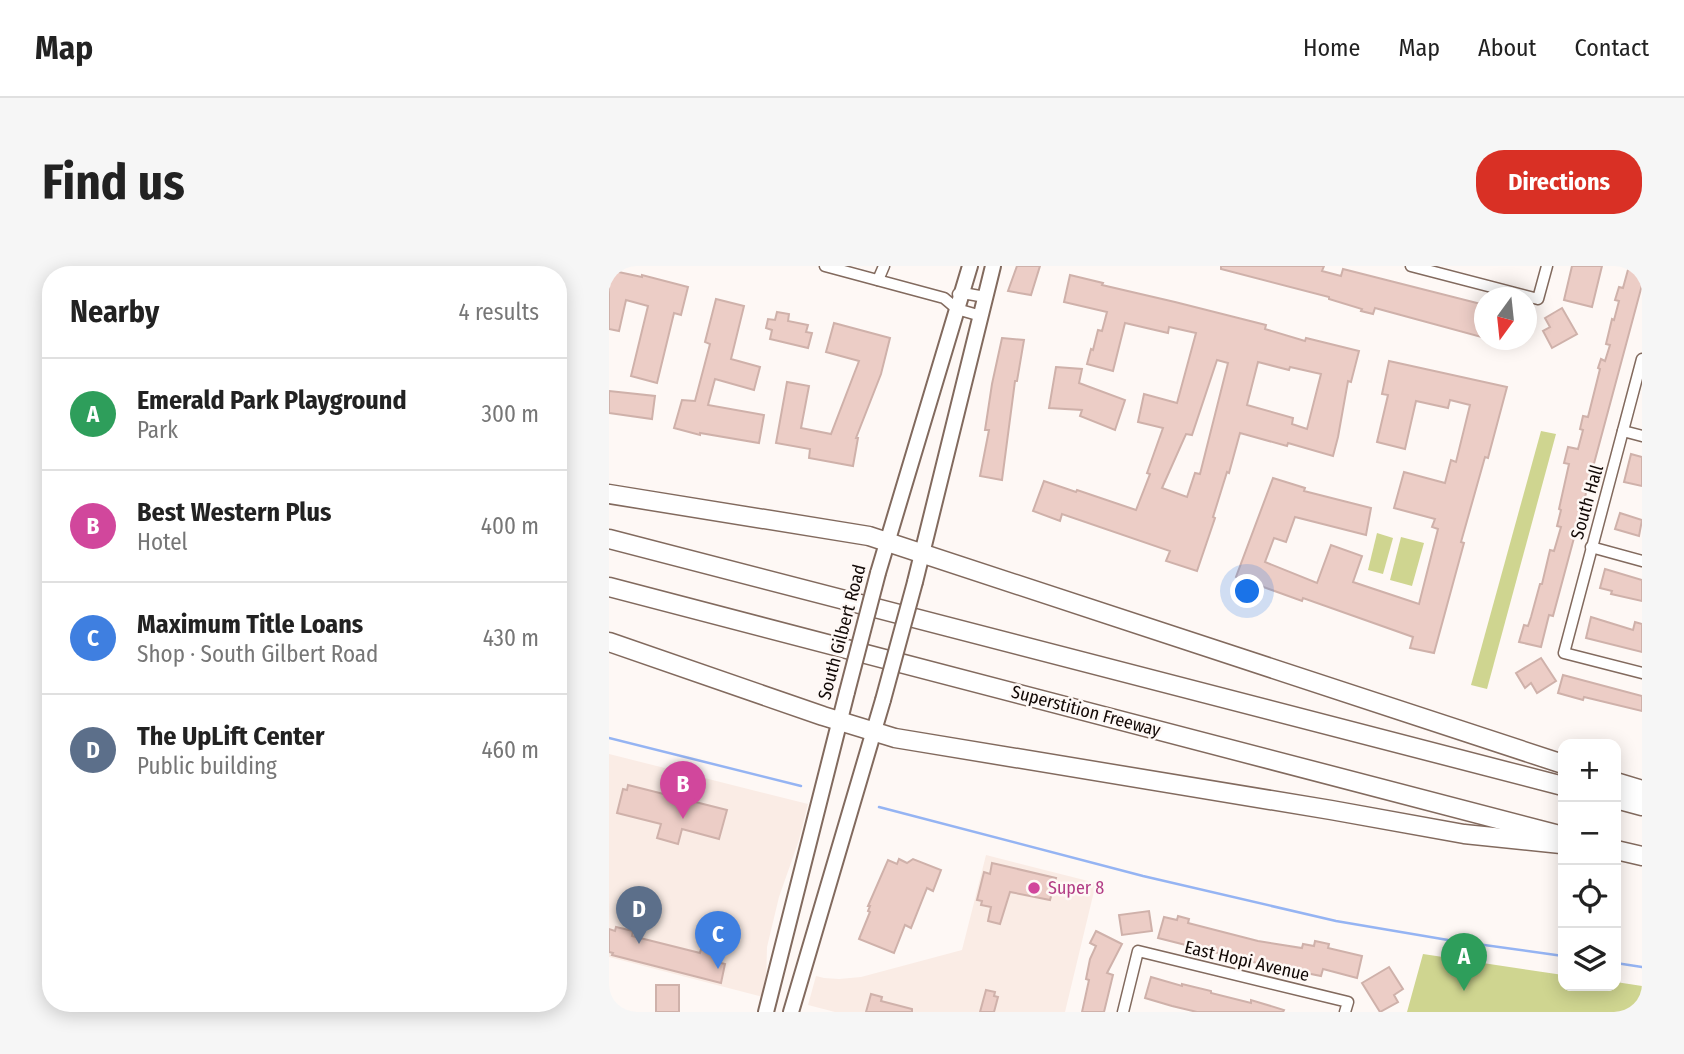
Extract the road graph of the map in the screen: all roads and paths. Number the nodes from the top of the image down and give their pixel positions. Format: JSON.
{"nodes":[{"id":1,"x":825,"y":266,"type":"edge"},
{"id":2,"x":884,"y":266,"type":"edge"},
{"id":3,"x":970,"y":266,"type":"edge"},
{"id":4,"x":993,"y":266,"type":"edge"},
{"id":5,"x":1411,"y":266,"type":"edge"},
{"id":6,"x":1547,"y":266,"type":"edge"},
{"id":7,"x":878,"y":280,"type":"junction"},
{"id":8,"x":963,"y":293,"type":"junction"},
{"id":9,"x":985,"y":297,"type":"junction"},
{"id":10,"x":944,"y":298,"type":"junction"},
{"id":11,"x":957,"y":309,"type":"junction"},
{"id":12,"x":981,"y":316,"type":"junction"},
{"id":13,"x":1642,"y":359,"type":"edge"},
{"id":14,"x":1623,"y":431,"type":"junction"},
{"id":15,"x":1642,"y":436,"type":"edge"},
{"id":16,"x":609,"y":494,"type":"edge"},
{"id":17,"x":609,"y":539,"type":"edge"},
{"id":18,"x":887,"y":541,"type":"junction"},
{"id":19,"x":1591,"y":547,"type":"junction"},
{"id":20,"x":923,"y":552,"type":"junction"},
{"id":21,"x":1642,"y":561,"type":"edge"},
{"id":22,"x":609,"y":587,"type":"edge"},
{"id":23,"x":609,"y":642,"type":"edge"},
{"id":24,"x":1642,"y":673,"type":"edge"},
{"id":25,"x":838,"y":721,"type":"junction"},
{"id":26,"x":874,"y":731,"type":"junction"},
{"id":27,"x":1558,"y":762,"type":"edge"},
{"id":28,"x":1621,"y":784,"type":"edge"},
{"id":29,"x":1558,"y":785,"type":"edge"},
{"id":30,"x":1642,"y":790,"type":"edge"},
{"id":31,"x":1621,"y":800,"type":"edge"},
{"id":32,"x":1642,"y":806,"type":"edge"},
{"id":33,"x":1558,"y":835,"type":"edge"},
{"id":34,"x":1558,"y":844,"type":"edge"},
{"id":35,"x":1621,"y":851,"type":"edge"},
{"id":36,"x":1642,"y":856,"type":"edge"},
{"id":37,"x":1347,"y":1007,"type":"edge"},
{"id":38,"x":766,"y":1012,"type":"edge"},
{"id":39,"x":791,"y":1012,"type":"edge"},
{"id":40,"x":1123,"y":1012,"type":"edge"}],
"edges":[{"from":1,"to":7,"type":"street"},
{"from":2,"to":7,"type":"street"},
{"from":3,"to":8,"type":"main road","name":"South Gilbert Road"},
{"from":4,"to":9,"type":"main road"},
{"from":5,"to":6,"type":"street"},
{"from":7,"to":10,"type":"street"},
{"from":8,"to":9,"type":"street"},
{"from":8,"to":10,"type":"street"},
{"from":8,"to":11,"type":"main road","name":"South Gilbert Road"},
{"from":9,"to":12,"type":"main road"},
{"from":10,"to":11,"type":"street"},
{"from":11,"to":12,"type":"street"},
{"from":11,"to":18,"type":"main road","name":"South Gilbert Road"},
{"from":12,"to":20,"type":"main road"},
{"from":13,"to":14,"type":"street","name":"South Hall"},
{"from":14,"to":15,"type":"street"},
{"from":14,"to":19,"type":"street","name":"South Hall"},
{"from":16,"to":18,"type":"highway"},
{"from":17,"to":29,"type":"highway"},
{"from":18,"to":20,"type":"highway"},
{"from":18,"to":25,"type":"main road","name":"South Gilbert Road","bridge":true},
{"from":19,"to":21,"type":"street"},
{"from":19,"to":24,"type":"street","name":"South Hall"},
{"from":20,"to":26,"type":"main road","bridge":true},
{"from":20,"to":27,"type":"highway"},
{"from":22,"to":33,"type":"highway","name":"Superstition Freeway"},
{"from":23,"to":25,"type":"highway"},
{"from":25,"to":26,"type":"highway"},
{"from":25,"to":38,"type":"main road","name":"South Gilbert Road"},
{"from":26,"to":34,"type":"highway"},
{"from":26,"to":39,"type":"main road"},
{"from":28,"to":30,"type":"highway"},
{"from":31,"to":32,"type":"highway"},
{"from":35,"to":36,"type":"highway"},
{"from":37,"to":40,"type":"street","name":"East Hopi Avenue"}]}
